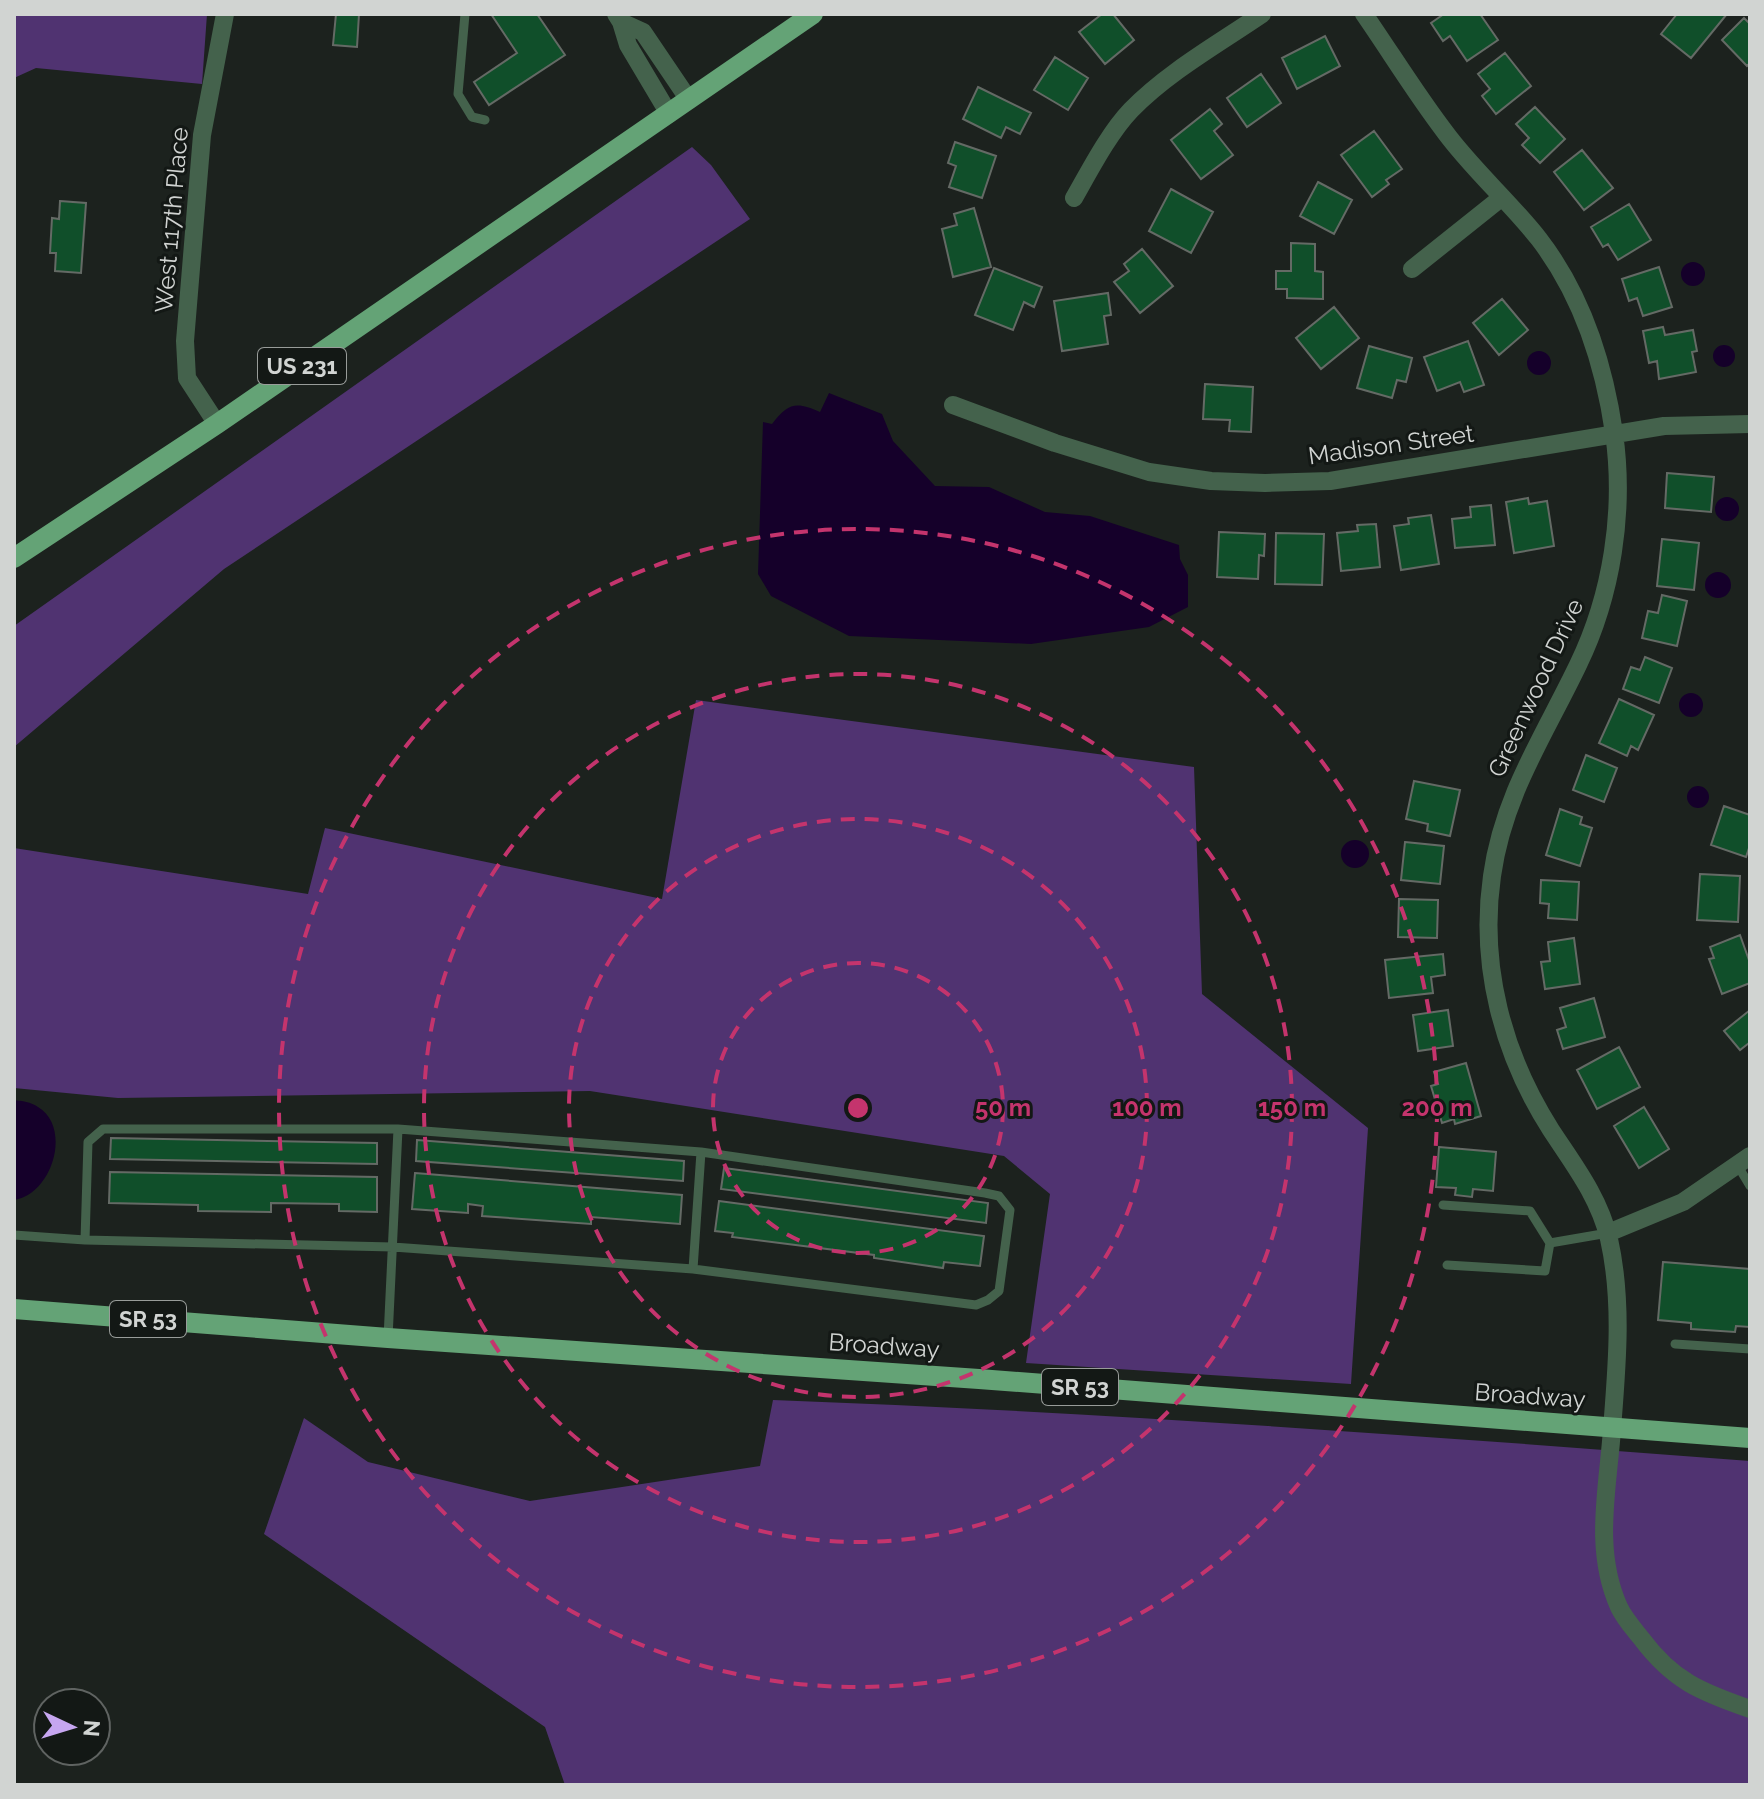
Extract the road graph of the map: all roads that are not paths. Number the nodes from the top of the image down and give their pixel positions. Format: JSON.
{"nodes":[{"id":1,"x":225,"y":14,"type":"edge"},
{"id":2,"x":465,"y":14,"type":"edge"},
{"id":3,"x":813,"y":14,"type":"edge"},
{"id":4,"x":1262,"y":14,"type":"edge"},
{"id":5,"x":1364,"y":14,"type":"edge"},
{"id":6,"x":618,"y":18,"type":"edge"},
{"id":7,"x":689,"y":100,"type":"junction"},
{"id":8,"x":669,"y":114,"type":"junction"},
{"id":9,"x":485,"y":120,"type":"dead end"},
{"id":10,"x":1074,"y":198,"type":"dead end"},
{"id":11,"x":1501,"y":198,"type":"junction"},
{"id":12,"x":1412,"y":269,"type":"dead end"},
{"id":13,"x":953,"y":405,"type":"dead end"},
{"id":14,"x":217,"y":424,"type":"junction"},
{"id":15,"x":1750,"y":424,"type":"edge"},
{"id":16,"x":1614,"y":434,"type":"junction"},
{"id":17,"x":14,"y":558,"type":"edge"},
{"id":18,"x":398,"y":1129,"type":"junction"},
{"id":19,"x":701,"y":1152,"type":"junction"},
{"id":20,"x":1744,"y":1161,"type":"edge"},
{"id":21,"x":1750,"y":1186,"type":"edge"},
{"id":22,"x":1443,"y":1205,"type":"dead end"},
{"id":23,"x":1608,"y":1233,"type":"junction"},
{"id":24,"x":14,"y":1235,"type":"edge"},
{"id":25,"x":85,"y":1240,"type":"junction"},
{"id":26,"x":1550,"y":1243,"type":"junction"},
{"id":27,"x":393,"y":1247,"type":"junction"},
{"id":28,"x":1447,"y":1265,"type":"dead end"},
{"id":29,"x":693,"y":1269,"type":"junction"},
{"id":30,"x":14,"y":1309,"type":"edge"},
{"id":31,"x":388,"y":1338,"type":"junction"},
{"id":32,"x":1675,"y":1344,"type":"dead end"},
{"id":33,"x":1750,"y":1349,"type":"edge"},
{"id":34,"x":1612,"y":1429,"type":"junction"},
{"id":35,"x":1750,"y":1438,"type":"edge"},
{"id":36,"x":1750,"y":1709,"type":"edge"}],
"edges":[{"from":1,"to":14,"type":"street","name":"West 117th Place"},
{"from":2,"to":9,"type":"lane"},
{"from":3,"to":7,"type":"main road","number":"US 231"},
{"from":4,"to":10,"type":"street"},
{"from":5,"to":11,"type":"street","name":"Greenwood Drive"},
{"from":6,"to":7,"type":"street"},
{"from":6,"to":8,"type":"street"},
{"from":7,"to":8,"type":"main road","number":"US 231"},
{"from":8,"to":14,"type":"main road","number":"US 231"},
{"from":11,"to":12,"type":"street"},
{"from":11,"to":16,"type":"street","name":"Greenwood Drive"},
{"from":13,"to":16,"type":"street","name":"Madison Street"},
{"from":14,"to":17,"type":"main road","number":"US 231"},
{"from":15,"to":16,"type":"street","name":"Madison Street"},
{"from":16,"to":23,"type":"street","name":"Greenwood Drive"},
{"from":18,"to":19,"type":"lane"},
{"from":18,"to":25,"type":"lane"},
{"from":18,"to":27,"type":"lane"},
{"from":19,"to":29,"type":"lane"},
{"from":19,"to":29,"type":"lane"},
{"from":20,"to":21,"type":"lane"},
{"from":20,"to":23,"type":"street"},
{"from":22,"to":26,"type":"lane"},
{"from":23,"to":26,"type":"lane"},
{"from":23,"to":34,"type":"street","name":"Greenwood Drive"},
{"from":24,"to":25,"type":"lane"},
{"from":25,"to":27,"type":"lane"},
{"from":26,"to":28,"type":"lane"},
{"from":27,"to":29,"type":"lane"},
{"from":27,"to":31,"type":"lane"},
{"from":30,"to":31,"type":"main road","name":"Broadway","number":"SR 53"},
{"from":31,"to":34,"type":"main road","name":"Broadway","number":"SR 53"},
{"from":32,"to":33,"type":"lane"},
{"from":34,"to":35,"type":"main road","name":"Broadway","number":"SR 53"},
{"from":34,"to":36,"type":"street","name":"Greenwood Drive"}]}
